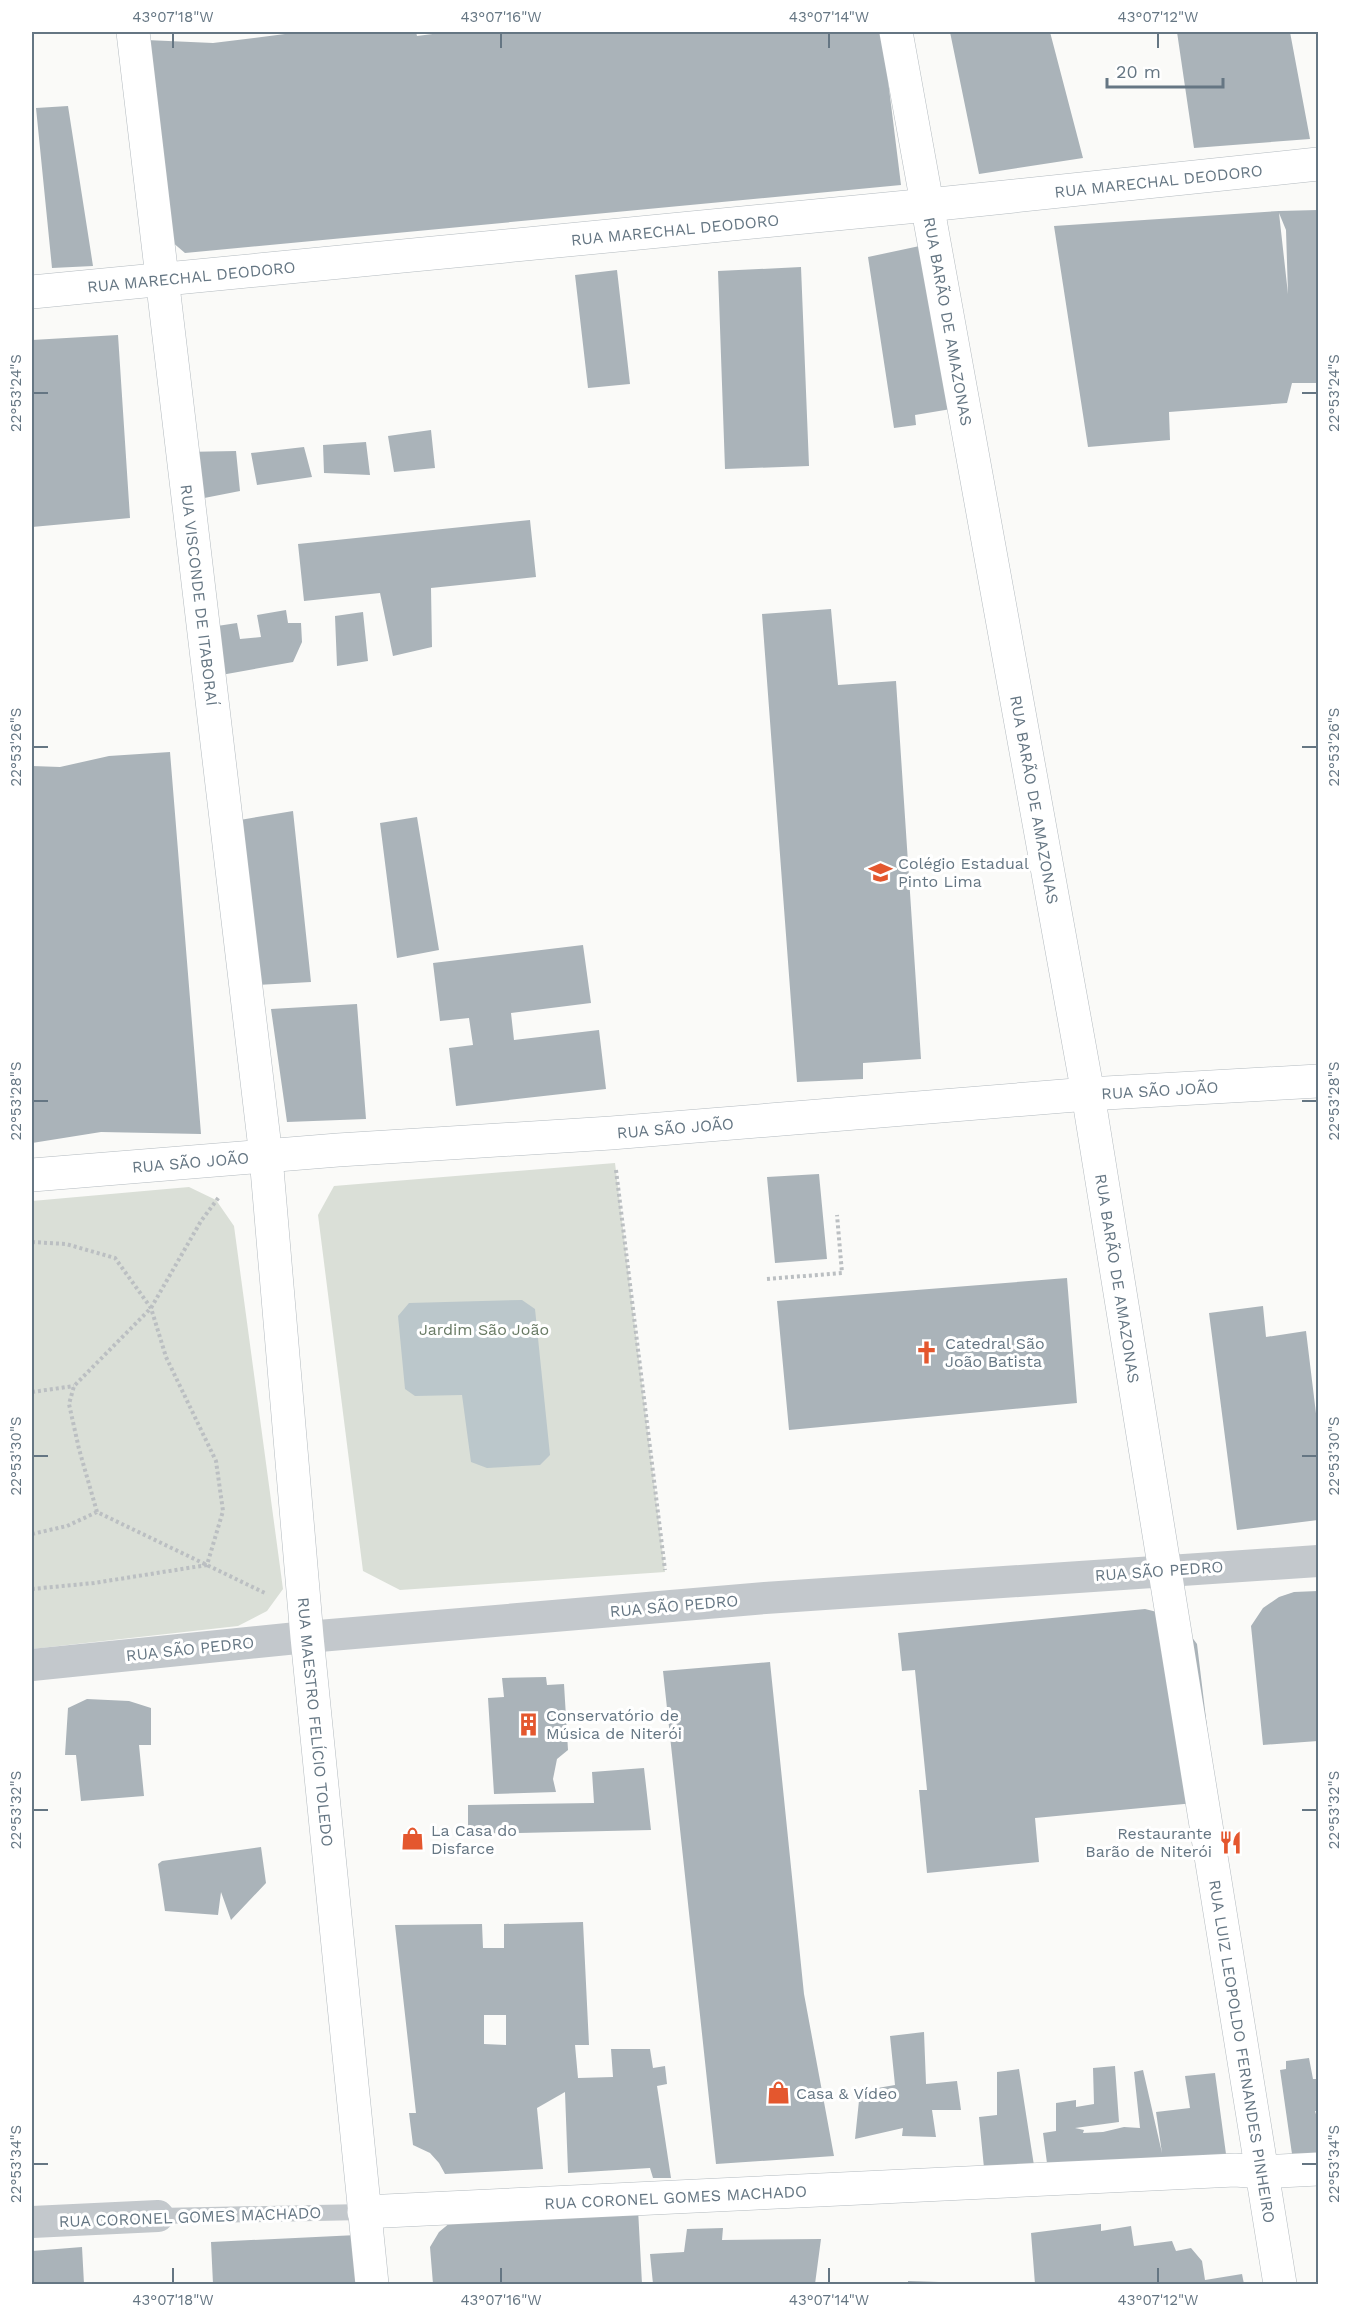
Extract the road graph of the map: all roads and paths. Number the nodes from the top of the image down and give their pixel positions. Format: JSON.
{"nodes":[{"id":1,"x":133,"y":32,"type":"edge"},
{"id":2,"x":896,"y":32,"type":"edge"},
{"id":3,"x":1318,"y":164,"type":"edge"},
{"id":4,"x":928,"y":205,"type":"junction"},
{"id":5,"x":163,"y":278,"type":"junction"},
{"id":6,"x":32,"y":292,"type":"edge"},
{"id":7,"x":1318,"y":1081,"type":"edge"},
{"id":8,"x":1088,"y":1094,"type":"junction"},
{"id":9,"x":266,"y":1157,"type":"junction"},
{"id":10,"x":615,"y":1163,"type":"dead end"},
{"id":11,"x":32,"y":1175,"type":"edge"},
{"id":12,"x":224,"y":1192,"type":"dead end"},
{"id":13,"x":837,"y":1215,"type":"dead end"},
{"id":14,"x":32,"y":1242,"type":"edge"},
{"id":15,"x":766,"y":1279,"type":"dead end"},
{"id":16,"x":151,"y":1308,"type":"junction"},
{"id":17,"x":74,"y":1386,"type":"junction"},
{"id":18,"x":32,"y":1392,"type":"edge"},
{"id":19,"x":97,"y":1512,"type":"junction"},
{"id":20,"x":32,"y":1534,"type":"edge"},
{"id":21,"x":1318,"y":1561,"type":"edge"},
{"id":22,"x":207,"y":1565,"type":"junction"},
{"id":23,"x":1165,"y":1570,"type":"junction"},
{"id":24,"x":32,"y":1589,"type":"edge"},
{"id":25,"x":666,"y":1607,"type":"junction"},
{"id":26,"x":307,"y":1637,"type":"junction"},
{"id":27,"x":32,"y":1665,"type":"edge"},
{"id":28,"x":1318,"y":2169,"type":"edge"},
{"id":29,"x":1262,"y":2172,"type":"junction"},
{"id":30,"x":364,"y":2212,"type":"junction"},
{"id":31,"x":158,"y":2216,"type":"joint"},
{"id":32,"x":32,"y":2222,"type":"edge"},
{"id":33,"x":372,"y":2284,"type":"edge"},
{"id":34,"x":1280,"y":2284,"type":"edge"}],
"edges":[{"from":1,"to":5,"type":"street","name":"RUA VISCONDE DE ITABORAÍ"},
{"from":2,"to":4,"type":"street","name":"RUA BARÃO DE AMAZONAS"},
{"from":3,"to":4,"type":"street","name":"RUA MARECHAL DEODORO"},
{"from":4,"to":5,"type":"street","name":"RUA MARECHAL DEODORO"},
{"from":4,"to":8,"type":"street","name":"RUA BARÃO DE AMAZONAS"},
{"from":5,"to":6,"type":"street","name":"RUA MARECHAL DEODORO"},
{"from":5,"to":9,"type":"street","name":"RUA VISCONDE DE ITABORAÍ"},
{"from":7,"to":8,"type":"street","name":"RUA SÃO JOÃO"},
{"from":8,"to":9,"type":"street","name":"RUA SÃO JOÃO"},
{"from":8,"to":23,"type":"street","name":"RUA BARÃO DE AMAZONAS"},
{"from":9,"to":11,"type":"street","name":"RUA SÃO JOÃO"},
{"from":9,"to":26,"type":"street","name":"RUA MAESTRO FELÍCIO TOLEDO"},
{"from":10,"to":25,"type":"path"},
{"from":12,"to":16,"type":"path"},
{"from":13,"to":15,"type":"path"},
{"from":14,"to":16,"type":"path"},
{"from":16,"to":17,"type":"path"},
{"from":16,"to":22,"type":"path"},
{"from":17,"to":18,"type":"path"},
{"from":17,"to":19,"type":"path"},
{"from":19,"to":20,"type":"path"},
{"from":19,"to":22,"type":"path"},
{"from":21,"to":23,"type":"street","name":"RUA SÃO PEDRO"},
{"from":22,"to":24,"type":"path"},
{"from":22,"to":26,"type":"path"},
{"from":23,"to":25,"type":"street","name":"RUA SÃO PEDRO"},
{"from":23,"to":29,"type":"street","name":"RUA LUIZ LEOPOLDO FERNANDES PINHEIRO"},
{"from":25,"to":26,"type":"street","name":"RUA SÃO PEDRO"},
{"from":26,"to":27,"type":"street","name":"RUA SÃO PEDRO"},
{"from":26,"to":30,"type":"street","name":"RUA MAESTRO FELÍCIO TOLEDO"},
{"from":28,"to":29,"type":"street","name":"RUA CORONEL GOMES MACHADO"},
{"from":29,"to":30,"type":"street","name":"RUA CORONEL GOMES MACHADO"},
{"from":29,"to":34,"type":"street","name":"RUA LUIZ LEOPOLDO FERNANDES PINHEIRO"},
{"from":30,"to":31,"type":"lane","name":"RUA CORONEL GOMES MACHADO"},
{"from":30,"to":33,"type":"street","name":"RUA MAESTRO FELÍCIO TOLEDO"},
{"from":31,"to":32,"type":"street","name":"RUA CORONEL GOMES MACHADO"}]}
